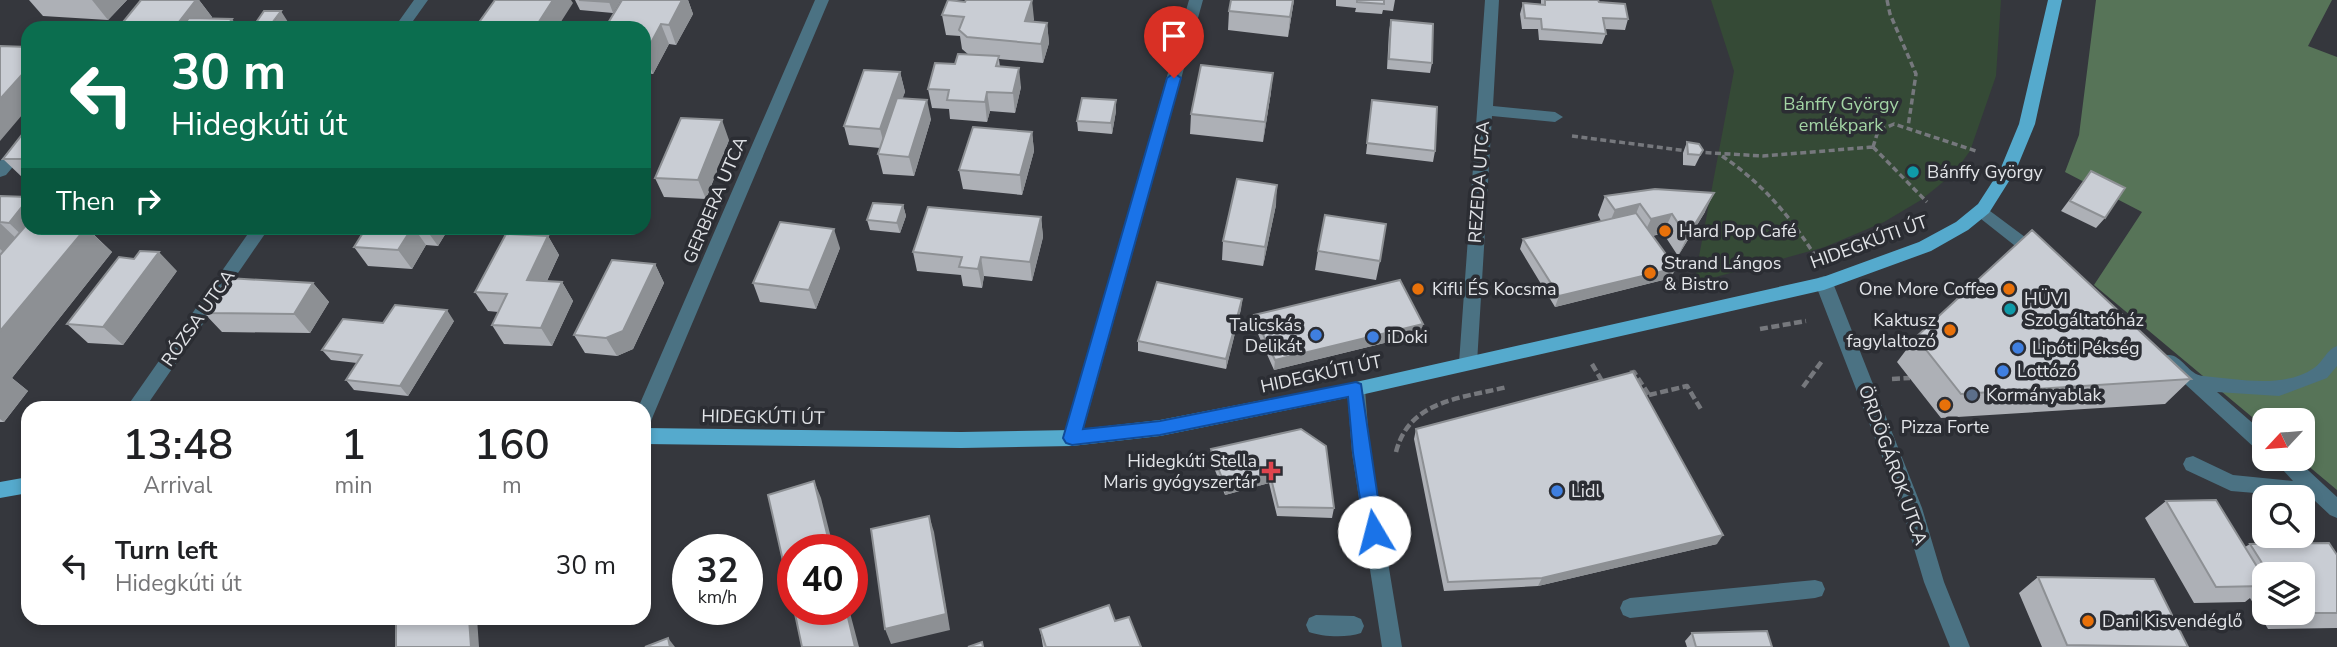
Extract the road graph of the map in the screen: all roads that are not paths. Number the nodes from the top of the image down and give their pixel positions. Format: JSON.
{"nodes":[{"id":1,"x":421,"y":0,"type":"edge"},
{"id":2,"x":822,"y":0,"type":"edge"},
{"id":3,"x":1196,"y":0,"type":"edge"},
{"id":4,"x":1492,"y":0,"type":"edge"},
{"id":5,"x":2055,"y":0,"type":"edge"},
{"id":6,"x":406,"y":21,"type":"edge"},
{"id":7,"x":1484,"y":110,"type":"junction"},
{"id":8,"x":1555,"y":117,"type":"dead end"},
{"id":9,"x":21,"y":147,"type":"edge"},
{"id":10,"x":0,"y":171,"type":"edge"},
{"id":11,"x":1982,"y":211,"type":"junction"},
{"id":12,"x":256,"y":235,"type":"edge"},
{"id":13,"x":2052,"y":266,"type":"edge"},
{"id":14,"x":1824,"y":283,"type":"junction"},
{"id":15,"x":2155,"y":349,"type":"edge"},
{"id":16,"x":2337,"y":353,"type":"edge"},
{"id":17,"x":1468,"y":363,"type":"junction"},
{"id":18,"x":2196,"y":383,"type":"junction"},
{"id":19,"x":1356,"y":388,"type":"junction"},
{"id":20,"x":140,"y":401,"type":"edge"},
{"id":21,"x":650,"y":401,"type":"edge"},
{"id":22,"x":2252,"y":433,"type":"edge"},
{"id":23,"x":651,"y":436,"type":"edge"},
{"id":24,"x":1072,"y":438,"type":"junction"},
{"id":25,"x":2193,"y":464,"type":"dead end"},
{"id":26,"x":2295,"y":471,"type":"edge"},
{"id":27,"x":21,"y":486,"type":"edge"},
{"id":28,"x":0,"y":490,"type":"edge"},
{"id":29,"x":2318,"y":492,"type":"junction"},
{"id":30,"x":2337,"y":509,"type":"edge"},
{"id":31,"x":1815,"y":589,"type":"dead end"},
{"id":32,"x":1630,"y":608,"type":"dead end"},
{"id":33,"x":1316,"y":625,"type":"dead end"},
{"id":34,"x":1354,"y":626,"type":"dead end"},
{"id":35,"x":1392,"y":647,"type":"edge"},
{"id":36,"x":1961,"y":647,"type":"edge"}],
"edges":[{"from":1,"to":6,"type":"street"},
{"from":2,"to":21,"type":"street","name":"GERBERA UTCA"},
{"from":3,"to":24,"type":"street"},
{"from":4,"to":7,"type":"street","name":"REZEDA UTCA"},
{"from":5,"to":11,"type":"main road"},
{"from":7,"to":8,"type":"street"},
{"from":7,"to":17,"type":"street","name":"REZEDA UTCA"},
{"from":9,"to":10,"type":"street"},
{"from":11,"to":13,"type":"street"},
{"from":11,"to":14,"type":"main road","name":"HIDEGKÚTI ÚT"},
{"from":12,"to":20,"type":"street","name":"RÓZSA UTCA"},
{"from":14,"to":17,"type":"main road","name":"HIDEGKÚTI ÚT"},
{"from":14,"to":36,"type":"street","name":"ÖRDÖGÁROK UTCA"},
{"from":15,"to":18,"type":"street"},
{"from":16,"to":18,"type":"street"},
{"from":17,"to":19,"type":"main road","name":"HIDEGKÚTI ÚT"},
{"from":18,"to":22,"type":"street"},
{"from":19,"to":24,"type":"main road","name":"HIDEGKÚTI ÚT"},
{"from":19,"to":35,"type":"street"},
{"from":23,"to":24,"type":"main road","name":"HIDEGKÚTI ÚT"},
{"from":25,"to":29,"type":"street"},
{"from":26,"to":29,"type":"street"},
{"from":27,"to":28,"type":"main road"},
{"from":29,"to":30,"type":"street"},
{"from":31,"to":32,"type":"street"},
{"from":33,"to":34,"type":"street"}]}
